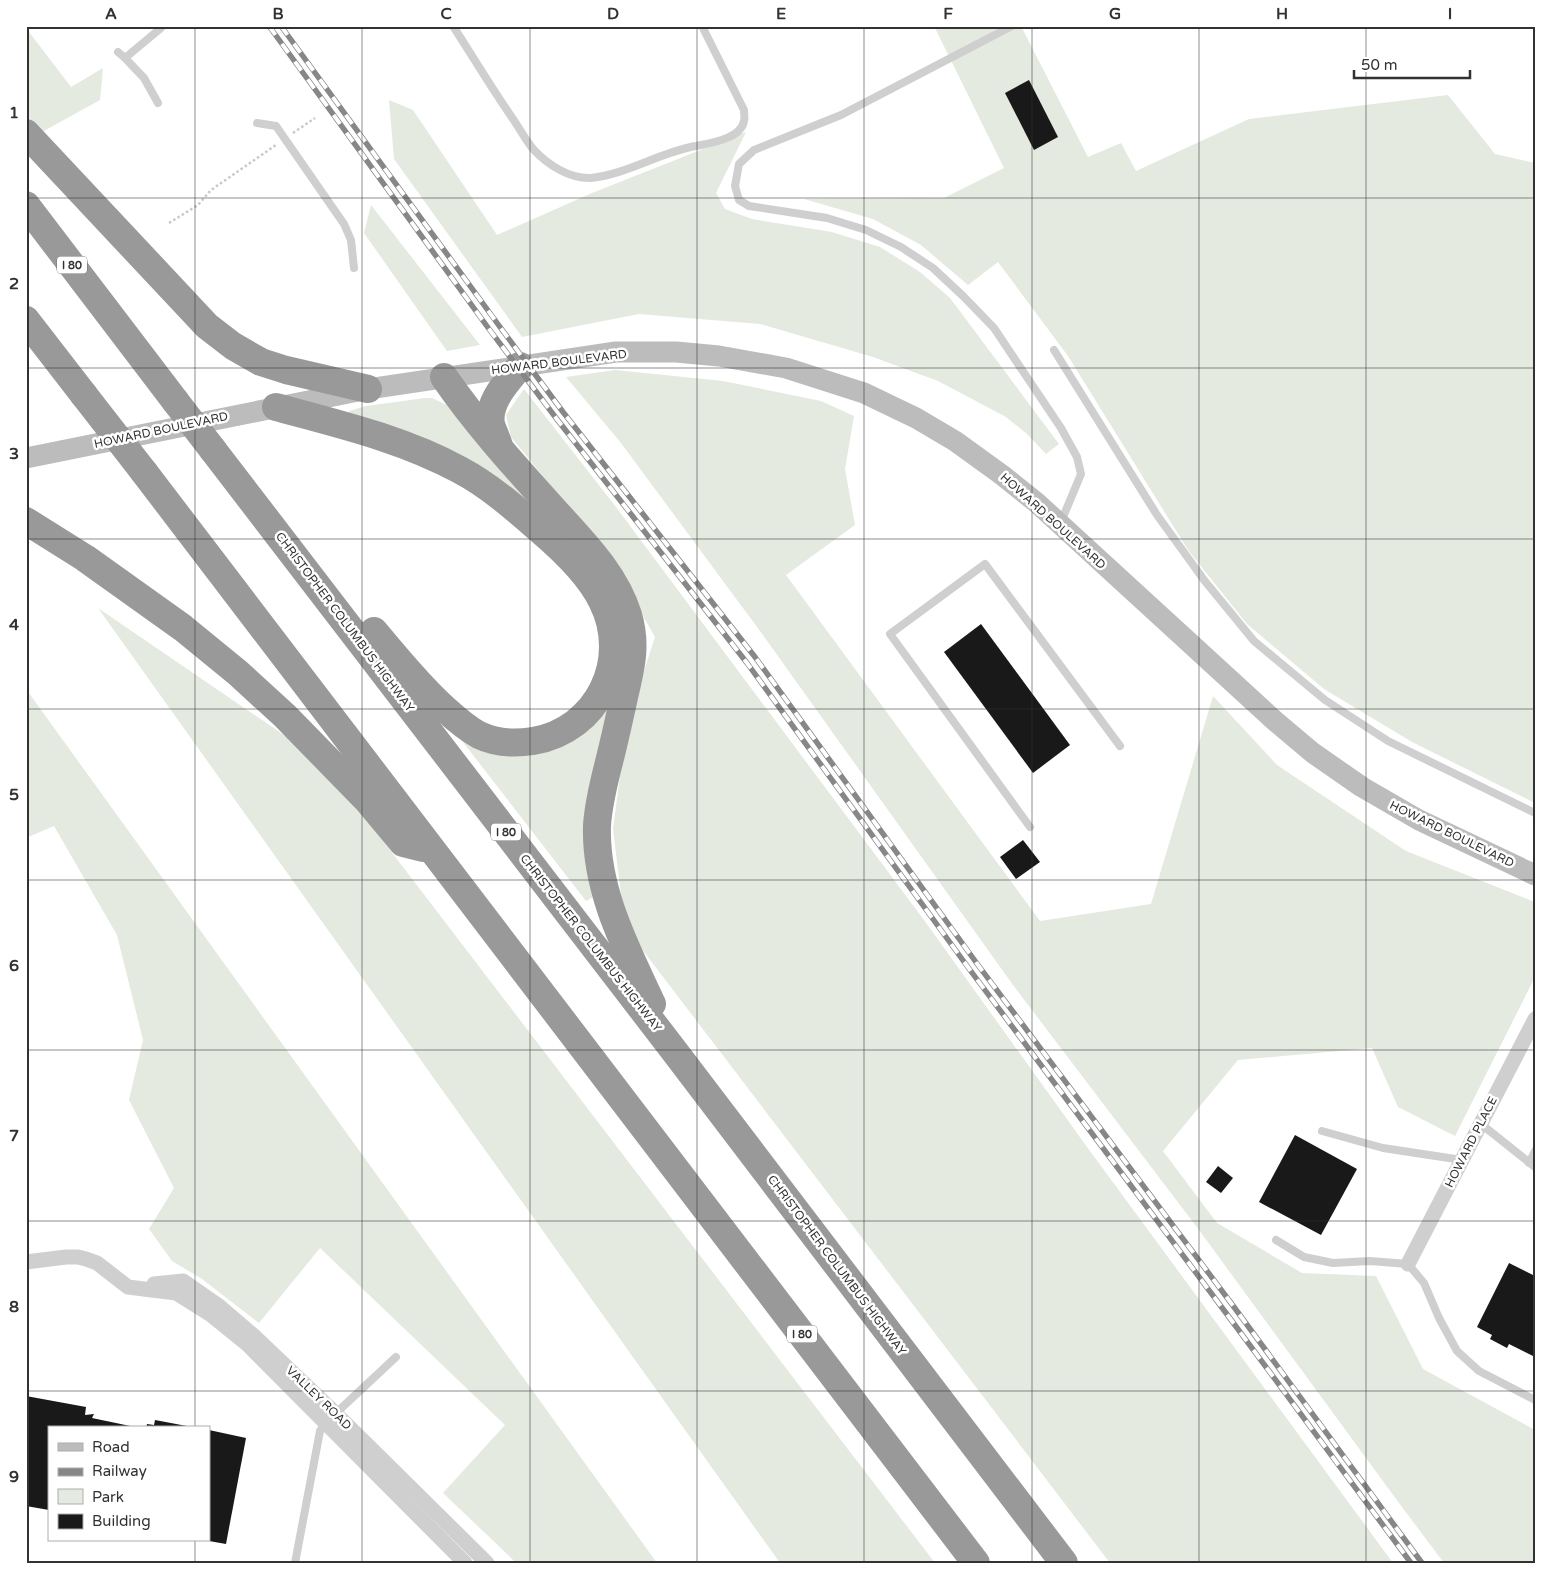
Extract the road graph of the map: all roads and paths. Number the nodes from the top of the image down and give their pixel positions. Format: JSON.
{"nodes":[{"id":1,"x":161,"y":26,"type":"edge"},
{"id":2,"x":453,"y":26,"type":"edge"},
{"id":3,"x":702,"y":26,"type":"edge"},
{"id":4,"x":1012,"y":26,"type":"edge"},
{"id":5,"x":158,"y":103,"type":"dead end"},
{"id":6,"x":315,"y":118,"type":"dead end"},
{"id":7,"x":257,"y":123,"type":"dead end"},
{"id":8,"x":26,"y":133,"type":"edge"},
{"id":9,"x":285,"y":139,"type":"junction"},
{"id":10,"x":26,"y":205,"type":"edge"},
{"id":11,"x":169,"y":223,"type":"dead end"},
{"id":12,"x":354,"y":268,"type":"dead end"},
{"id":13,"x":26,"y":320,"type":"edge"},
{"id":14,"x":1054,"y":350,"type":"dead end"},
{"id":15,"x":520,"y":366,"type":"junction"},
{"id":16,"x":444,"y":377,"type":"junction"},
{"id":17,"x":368,"y":389,"type":"junction"},
{"id":18,"x":276,"y":407,"type":"junction"},
{"id":19,"x":501,"y":450,"type":"junction"},
{"id":20,"x":26,"y":458,"type":"edge"},
{"id":21,"x":26,"y":521,"type":"edge"},
{"id":22,"x":1060,"y":526,"type":"junction"},
{"id":23,"x":337,"y":612,"type":"junction"},
{"id":24,"x":1120,"y":746,"type":"dead end"},
{"id":25,"x":1535,"y":814,"type":"edge"},
{"id":26,"x":1030,"y":827,"type":"dead end"},
{"id":27,"x":432,"y":850,"type":"junction"},
{"id":28,"x":1535,"y":875,"type":"edge"},
{"id":29,"x":1535,"y":1019,"type":"edge"},
{"id":30,"x":675,"y":1052,"type":"junction"},
{"id":31,"x":1481,"y":1124,"type":"junction"},
{"id":32,"x":1322,"y":1131,"type":"dead end"},
{"id":33,"x":1535,"y":1151,"type":"edge"},
{"id":34,"x":1462,"y":1160,"type":"junction"},
{"id":35,"x":1532,"y":1165,"type":"edge"},
{"id":36,"x":1276,"y":1240,"type":"dead end"},
{"id":37,"x":26,"y":1262,"type":"edge"},
{"id":38,"x":1408,"y":1264,"type":"junction"},
{"id":39,"x":396,"y":1356,"type":"dead end"},
{"id":40,"x":1535,"y":1400,"type":"edge"},
{"id":41,"x":330,"y":1418,"type":"junction"},
{"id":42,"x":295,"y":1563,"type":"edge"},
{"id":43,"x":465,"y":1563,"type":"edge"},
{"id":44,"x":487,"y":1563,"type":"edge"},
{"id":45,"x":976,"y":1563,"type":"edge"},
{"id":46,"x":1064,"y":1563,"type":"edge"}],
"edges":[{"from":1,"to":5,"type":"lane"},
{"from":2,"to":3,"type":"lane"},
{"from":4,"to":22,"type":"lane"},
{"from":6,"to":9,"type":"path"},
{"from":7,"to":9,"type":"lane"},
{"from":8,"to":17,"type":"highway"},
{"from":9,"to":11,"type":"path"},
{"from":9,"to":12,"type":"lane"},
{"from":10,"to":23,"type":"highway","name":"CHRISTOPHER COLUMBUS HIGHWAY","number":"I 80","bridge":true},
{"from":13,"to":27,"type":"highway","number":"I 80","bridge":true},
{"from":14,"to":25,"type":"lane"},
{"from":15,"to":16,"type":"main road","name":"HOWARD BOULEVARD"},
{"from":15,"to":19,"type":"highway"},
{"from":15,"to":22,"type":"main road","name":"HOWARD BOULEVARD"},
{"from":16,"to":17,"type":"main road","name":"HOWARD BOULEVARD"},
{"from":16,"to":19,"type":"highway"},
{"from":17,"to":18,"type":"main road","name":"HOWARD BOULEVARD"},
{"from":18,"to":20,"type":"main road","name":"HOWARD BOULEVARD"},
{"from":18,"to":23,"type":"highway"},
{"from":19,"to":30,"type":"highway"},
{"from":21,"to":27,"type":"highway"},
{"from":22,"to":28,"type":"main road","name":"HOWARD BOULEVARD"},
{"from":23,"to":30,"type":"highway","name":"CHRISTOPHER COLUMBUS HIGHWAY","number":"I 80"},
{"from":24,"to":26,"type":"lane"},
{"from":27,"to":45,"type":"highway","number":"I 80"},
{"from":29,"to":31,"type":"street","name":"HOWARD PLACE"},
{"from":30,"to":46,"type":"highway","name":"CHRISTOPHER COLUMBUS HIGHWAY","number":"I 80"},
{"from":31,"to":34,"type":"street","name":"HOWARD PLACE"},
{"from":31,"to":35,"type":"lane"},
{"from":32,"to":34,"type":"lane"},
{"from":33,"to":35,"type":"lane"},
{"from":34,"to":38,"type":"street","name":"HOWARD PLACE"},
{"from":36,"to":38,"type":"lane"},
{"from":37,"to":41,"type":"street","name":"VALLEY ROAD"},
{"from":38,"to":40,"type":"lane"},
{"from":39,"to":41,"type":"lane"},
{"from":41,"to":42,"type":"lane"},
{"from":41,"to":43,"type":"street","name":"VALLEY ROAD"},
{"from":41,"to":44,"type":"street","name":"VALLEY ROAD"}]}
